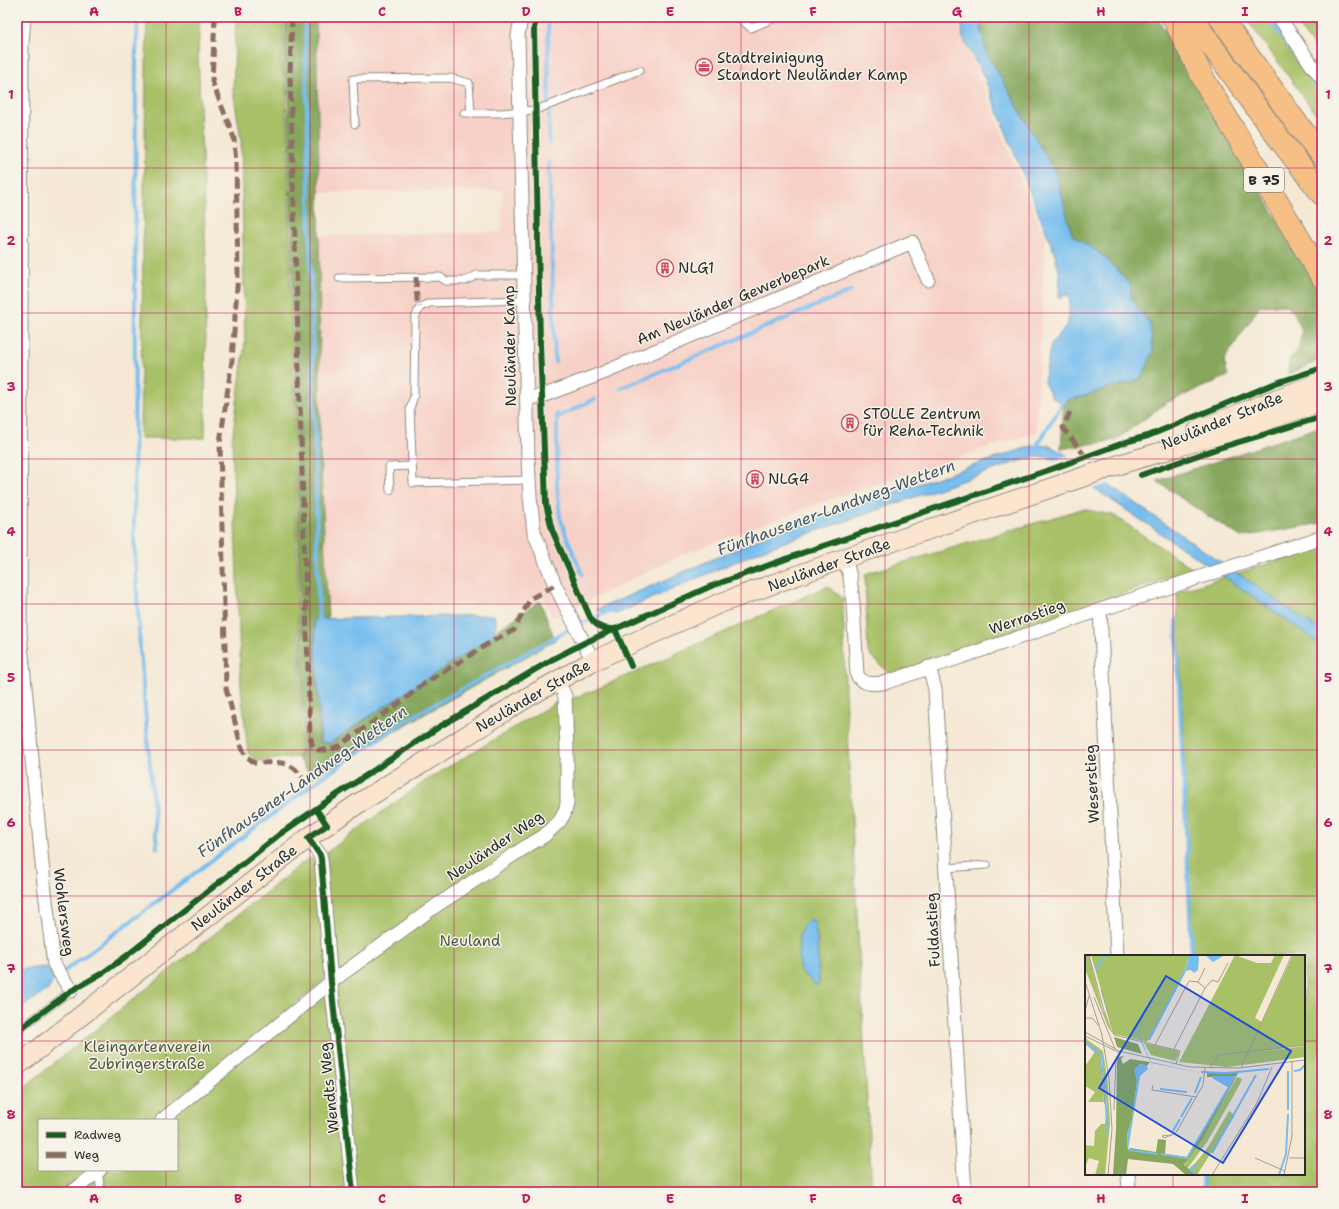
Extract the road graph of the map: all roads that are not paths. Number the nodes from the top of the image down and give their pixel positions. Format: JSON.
{"nodes":[{"id":1,"x":24,"y":17,"type":"edge"},
{"id":2,"x":521,"y":17,"type":"edge"},
{"id":3,"x":738,"y":17,"type":"edge"},
{"id":4,"x":777,"y":17,"type":"edge"},
{"id":5,"x":1172,"y":17,"type":"edge"},
{"id":6,"x":1191,"y":17,"type":"edge"},
{"id":7,"x":1220,"y":17,"type":"edge"},
{"id":8,"x":1279,"y":17,"type":"edge"},
{"id":9,"x":640,"y":70,"type":"dead end"},
{"id":10,"x":1322,"y":78,"type":"edge"},
{"id":11,"x":520,"y":111,"type":"junction"},
{"id":12,"x":355,"y":124,"type":"dead end"},
{"id":13,"x":1322,"y":155,"type":"edge"},
{"id":14,"x":1322,"y":194,"type":"edge"},
{"id":15,"x":524,"y":275,"type":"junction"},
{"id":16,"x":339,"y":278,"type":"dead end"},
{"id":17,"x":1322,"y":278,"type":"edge"},
{"id":18,"x":928,"y":280,"type":"dead end"},
{"id":19,"x":524,"y":300,"type":"junction"},
{"id":20,"x":1322,"y":382,"type":"edge"},
{"id":21,"x":527,"y":398,"type":"junction"},
{"id":22,"x":1322,"y":402,"type":"edge"},
{"id":23,"x":1124,"y":463,"type":"junction"},
{"id":24,"x":412,"y":466,"type":"junction"},
{"id":25,"x":529,"y":480,"type":"junction"},
{"id":26,"x":390,"y":490,"type":"dead end"},
{"id":27,"x":1322,"y":537,"type":"edge"},
{"id":28,"x":845,"y":558,"type":"junction"},
{"id":29,"x":1100,"y":610,"type":"junction"},
{"id":30,"x":593,"y":661,"type":"junction"},
{"id":31,"x":929,"y":667,"type":"junction"},
{"id":32,"x":557,"y":680,"type":"junction"},
{"id":33,"x":308,"y":838,"type":"junction"},
{"id":34,"x":987,"y":865,"type":"dead end"},
{"id":35,"x":946,"y":868,"type":"junction"},
{"id":36,"x":1117,"y":955,"type":"edge"},
{"id":37,"x":331,"y":982,"type":"junction"},
{"id":38,"x":68,"y":986,"type":"joint"},
{"id":39,"x":17,"y":1031,"type":"edge"},
{"id":40,"x":17,"y":1066,"type":"edge"},
{"id":41,"x":163,"y":1119,"type":"edge"},
{"id":42,"x":99,"y":1171,"type":"edge"},
{"id":43,"x":1128,"y":1175,"type":"edge"},
{"id":44,"x":72,"y":1192,"type":"edge"},
{"id":45,"x":101,"y":1192,"type":"edge"},
{"id":46,"x":352,"y":1192,"type":"edge"},
{"id":47,"x":965,"y":1192,"type":"edge"},
{"id":48,"x":1129,"y":1192,"type":"edge"}],
"edges":[{"from":1,"to":38,"type":"street","name":"Wohlersweg"},
{"from":2,"to":11,"type":"street","name":"Neuländer Kamp"},
{"from":3,"to":4,"type":"lane"},
{"from":5,"to":17,"type":"highway","number":"B 75"},
{"from":6,"to":14,"type":"highway","number":"B 75"},
{"from":7,"to":13,"type":"highway"},
{"from":8,"to":10,"type":"street"},
{"from":9,"to":11,"type":"lane"},
{"from":11,"to":12,"type":"lane"},
{"from":11,"to":15,"type":"street","name":"Neuländer Kamp"},
{"from":15,"to":16,"type":"lane"},
{"from":15,"to":19,"type":"street","name":"Neuländer Kamp"},
{"from":18,"to":21,"type":"street","name":"Am Neuländer Gewerbepark"},
{"from":19,"to":21,"type":"street","name":"Neuländer Kamp"},
{"from":19,"to":24,"type":"lane"},
{"from":20,"to":23,"type":"main road","name":"Neuländer Straße"},
{"from":21,"to":25,"type":"street","name":"Neuländer Kamp"},
{"from":22,"to":23,"type":"main road","name":"Neuländer Straße"},
{"from":23,"to":28,"type":"main road","name":"Neuländer Straße"},
{"from":24,"to":25,"type":"lane"},
{"from":24,"to":26,"type":"lane"},
{"from":25,"to":30,"type":"street","name":"Neuländer Kamp"},
{"from":27,"to":29,"type":"street","name":"Werrastieg"},
{"from":28,"to":30,"type":"main road","name":"Neuländer Straße"},
{"from":28,"to":31,"type":"street","name":"Werrastieg"},
{"from":29,"to":31,"type":"street","name":"Werrastieg"},
{"from":29,"to":36,"type":"street","name":"Weserstieg"},
{"from":30,"to":32,"type":"main road","name":"Neuländer Straße"},
{"from":31,"to":35,"type":"street","name":"Fuldastieg"},
{"from":32,"to":33,"type":"main road","name":"Neuländer Straße"},
{"from":32,"to":37,"type":"street","name":"Neuländer Weg"},
{"from":33,"to":37,"type":"street"},
{"from":33,"to":40,"type":"main road","name":"Neuländer Straße"},
{"from":34,"to":35,"type":"lane"},
{"from":35,"to":47,"type":"street","name":"Fuldastieg"},
{"from":37,"to":41,"type":"street","name":"Neuländer Weg"},
{"from":37,"to":46,"type":"street","name":"Wendts Weg"},
{"from":38,"to":39,"type":"lane"},
{"from":42,"to":44,"type":"street"},
{"from":42,"to":45,"type":"lane"},
{"from":43,"to":48,"type":"street"}]}
